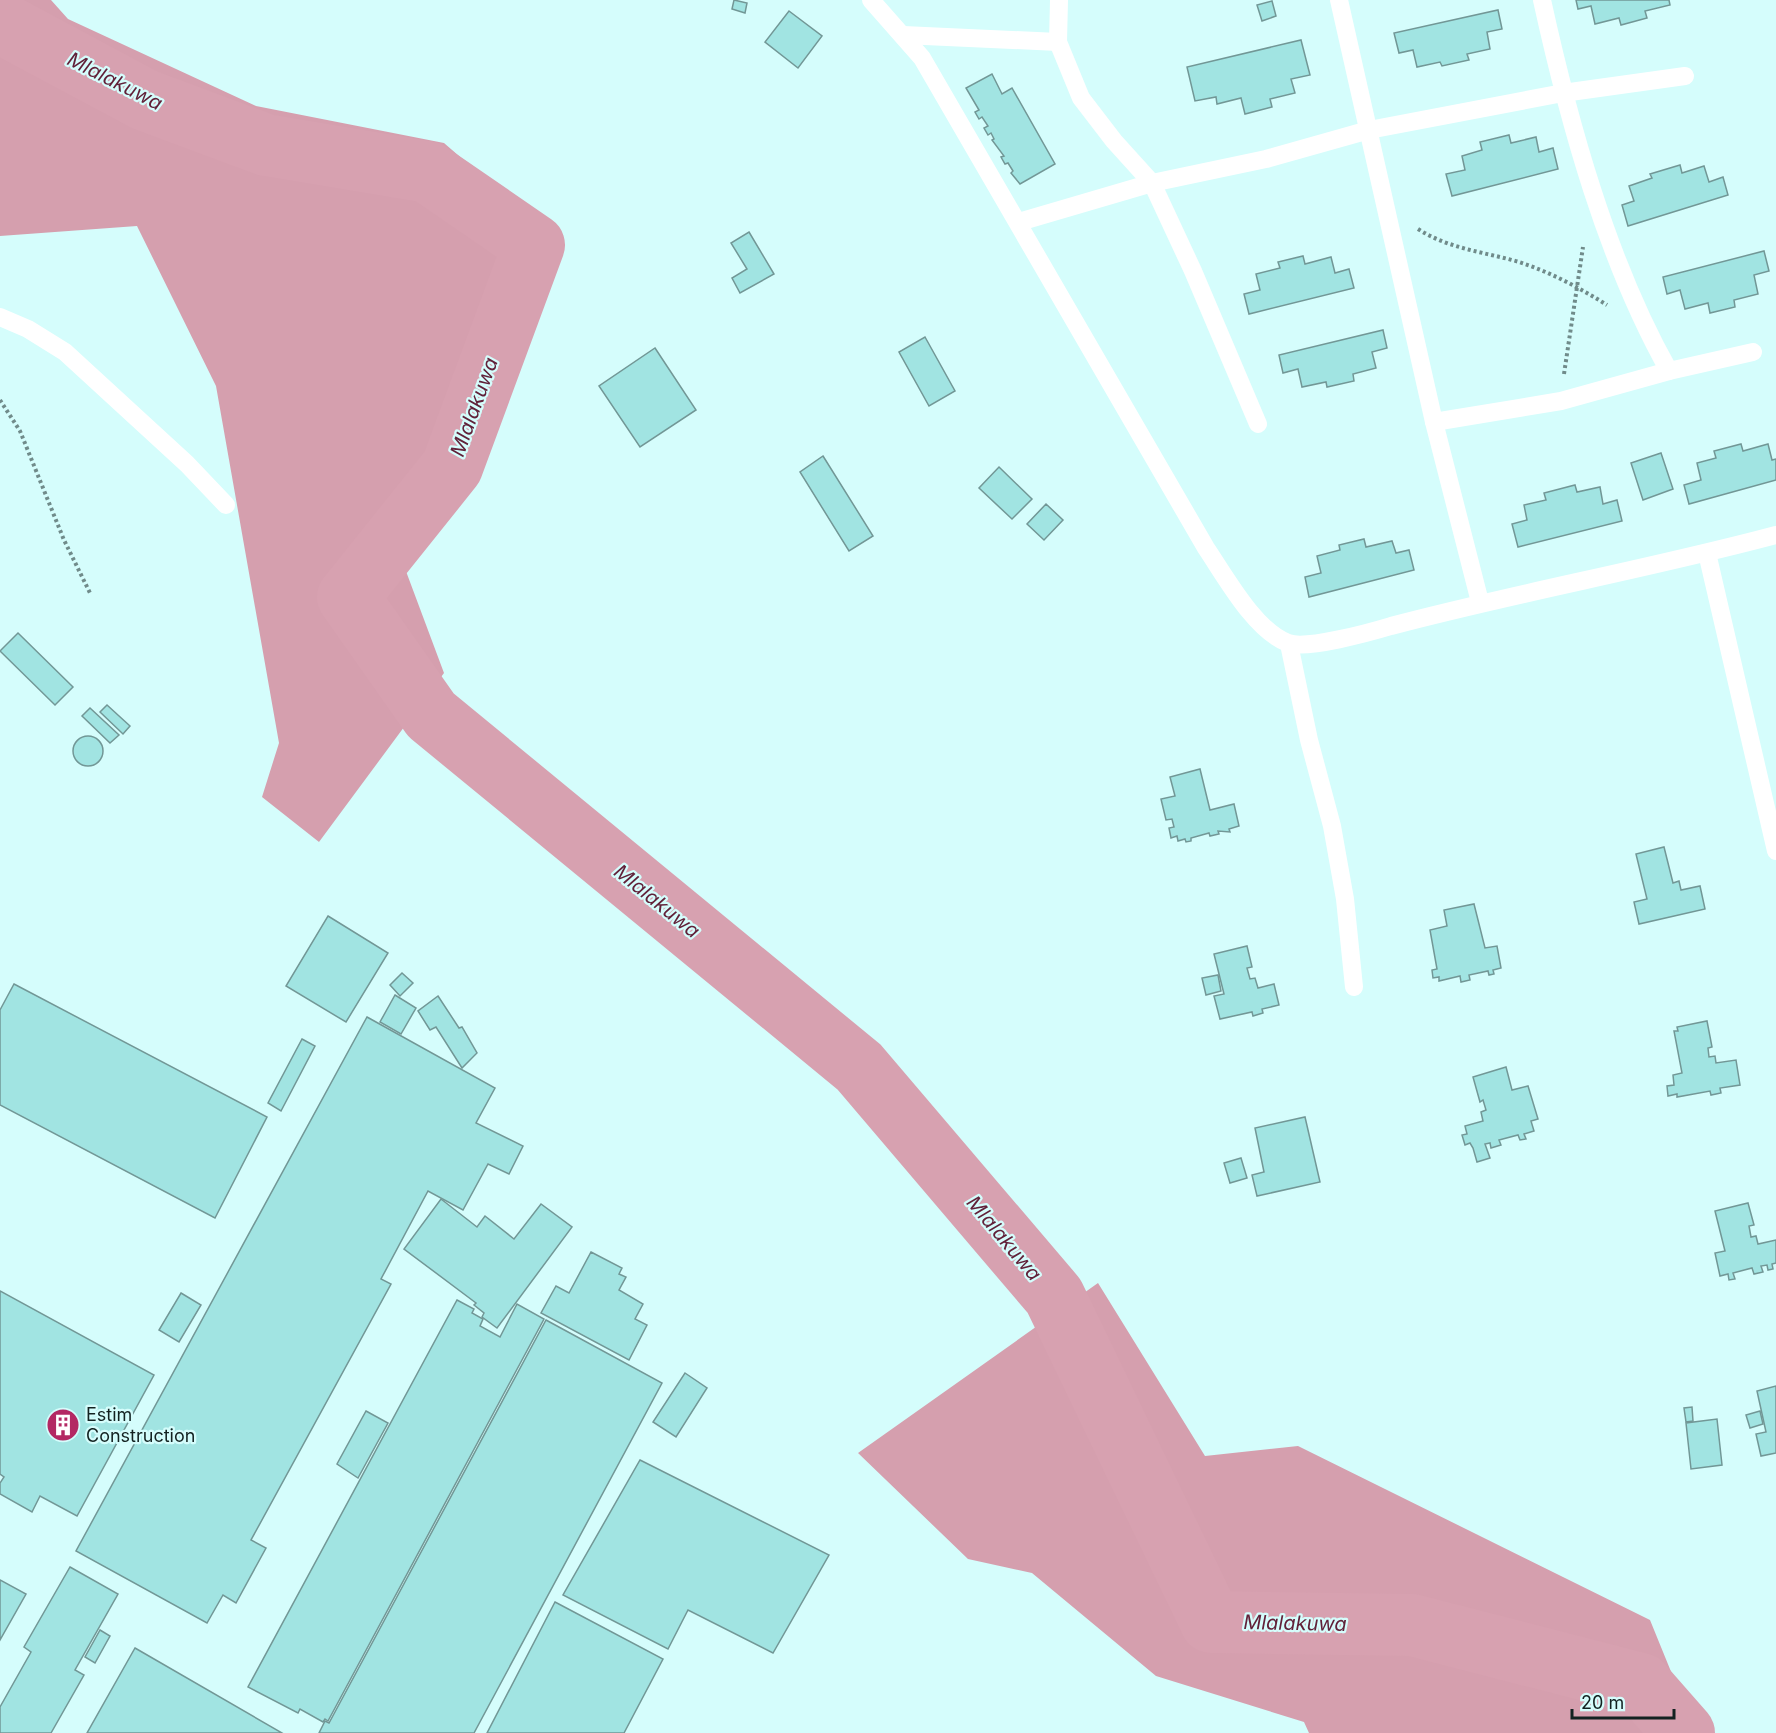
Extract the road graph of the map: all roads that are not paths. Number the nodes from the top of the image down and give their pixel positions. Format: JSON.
{"nodes":[{"id":1,"x":871,"y":0,"type":"edge"},
{"id":2,"x":1059,"y":0,"type":"edge"},
{"id":3,"x":1340,"y":0,"type":"edge"},
{"id":4,"x":1542,"y":0,"type":"edge"},
{"id":5,"x":903,"y":35,"type":"junction"},
{"id":6,"x":1058,"y":42,"type":"junction"},
{"id":7,"x":1686,"y":76,"type":"dead end"},
{"id":8,"x":1563,"y":93,"type":"junction"},
{"id":9,"x":1369,"y":130,"type":"junction"},
{"id":10,"x":1152,"y":183,"type":"junction"},
{"id":11,"x":1019,"y":222,"type":"junction"},
{"id":12,"x":0,"y":317,"type":"edge"},
{"id":13,"x":1753,"y":352,"type":"dead end"},
{"id":14,"x":1669,"y":371,"type":"junction"},
{"id":15,"x":1434,"y":422,"type":"junction"},
{"id":16,"x":1258,"y":424,"type":"dead end"},
{"id":17,"x":226,"y":505,"type":"dead end"},
{"id":18,"x":1776,"y":535,"type":"edge"},
{"id":19,"x":1707,"y":553,"type":"junction"},
{"id":20,"x":1480,"y":602,"type":"junction"},
{"id":21,"x":1289,"y":644,"type":"junction"},
{"id":22,"x":1776,"y":851,"type":"edge"},
{"id":23,"x":1354,"y":987,"type":"dead end"}],
"edges":[{"from":1,"to":5,"type":"lane"},
{"from":2,"to":6,"type":"lane"},
{"from":3,"to":9,"type":"lane"},
{"from":4,"to":8,"type":"lane"},
{"from":5,"to":6,"type":"lane"},
{"from":5,"to":11,"type":"lane"},
{"from":6,"to":10,"type":"lane"},
{"from":7,"to":8,"type":"lane"},
{"from":8,"to":9,"type":"lane"},
{"from":8,"to":14,"type":"lane"},
{"from":9,"to":10,"type":"lane"},
{"from":9,"to":15,"type":"lane"},
{"from":10,"to":11,"type":"lane"},
{"from":10,"to":16,"type":"lane"},
{"from":11,"to":21,"type":"lane"},
{"from":12,"to":17,"type":"lane"},
{"from":13,"to":14,"type":"lane"},
{"from":14,"to":15,"type":"lane"},
{"from":15,"to":20,"type":"lane"},
{"from":18,"to":19,"type":"lane"},
{"from":19,"to":20,"type":"lane"},
{"from":19,"to":22,"type":"lane"},
{"from":20,"to":21,"type":"lane"},
{"from":21,"to":23,"type":"lane"}]}
